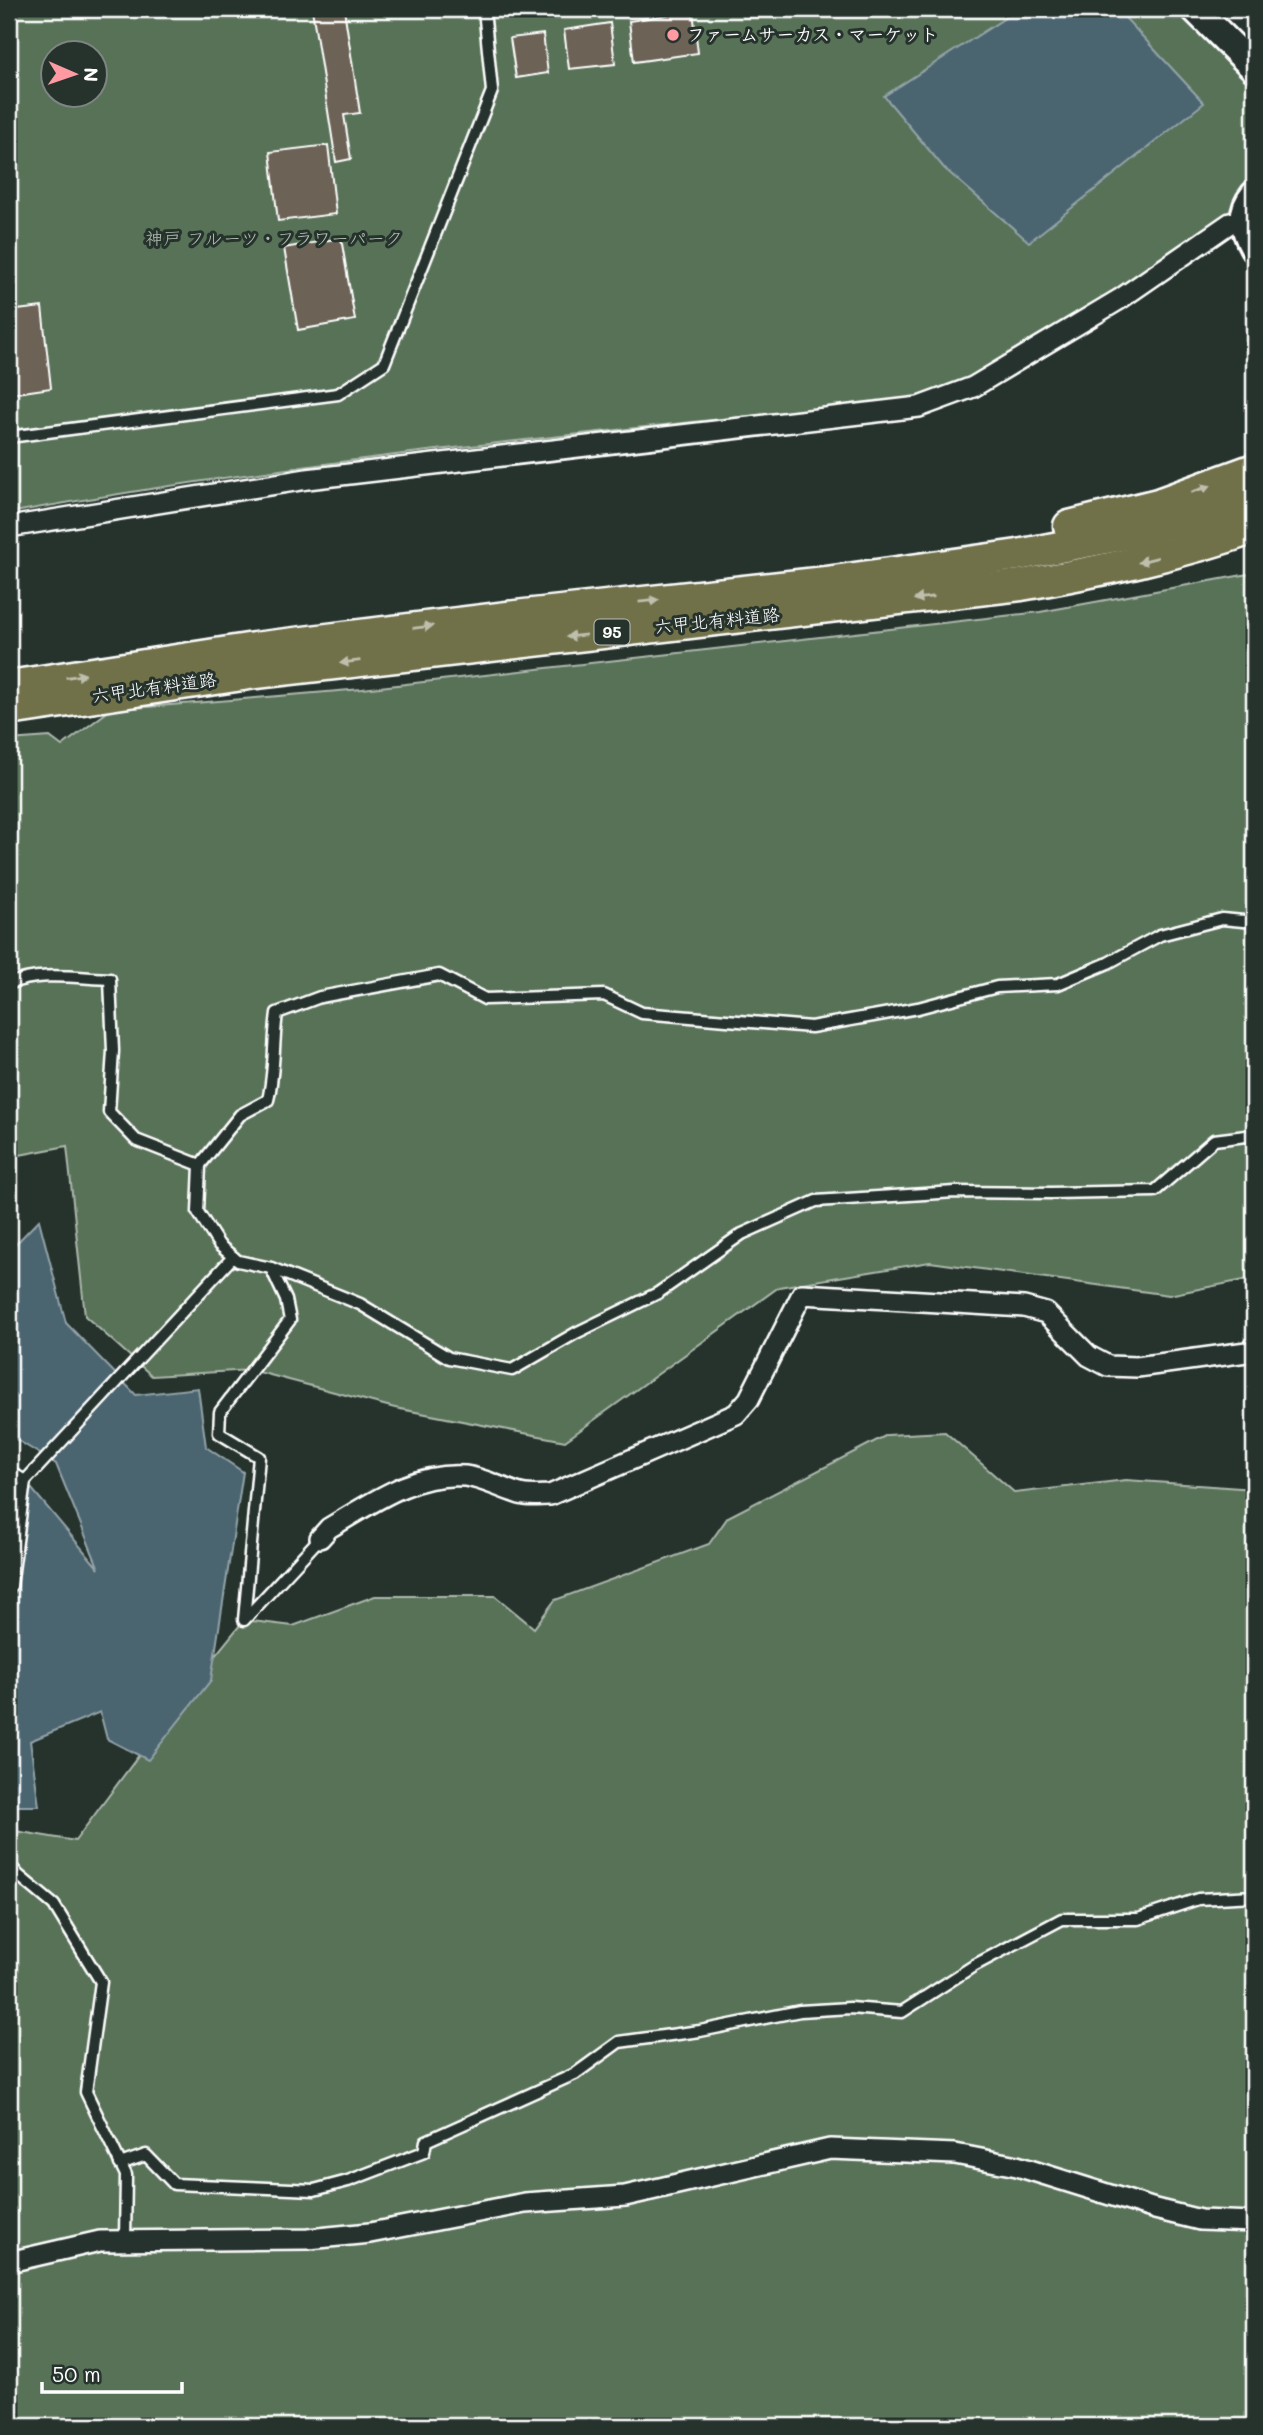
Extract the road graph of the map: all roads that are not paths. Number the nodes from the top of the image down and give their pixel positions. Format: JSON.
{"nodes":[{"id":1,"x":484,"y":9,"type":"edge"},
{"id":2,"x":1195,"y":9,"type":"edge"},
{"id":3,"x":1254,"y":68,"type":"edge"},
{"id":4,"x":1254,"y":195,"type":"edge"},
{"id":5,"x":1244,"y":220,"type":"junction"},
{"id":6,"x":1254,"y":248,"type":"edge"},
{"id":7,"x":9,"y":437,"type":"edge"},
{"id":8,"x":1254,"y":469,"type":"edge"},
{"id":9,"x":1254,"y":500,"type":"edge"},
{"id":10,"x":9,"y":527,"type":"edge"},
{"id":11,"x":1254,"y":528,"type":"edge"},
{"id":12,"x":1254,"y":537,"type":"edge"},
{"id":13,"x":1214,"y":542,"type":"junction"},
{"id":14,"x":826,"y":582,"type":"junction"},
{"id":15,"x":9,"y":686,"type":"edge"},
{"id":16,"x":9,"y":710,"type":"edge"},
{"id":17,"x":1254,"y":922,"type":"edge"},
{"id":18,"x":9,"y":984,"type":"edge"},
{"id":19,"x":1254,"y":1135,"type":"edge"},
{"id":20,"x":200,"y":1165,"type":"junction"},
{"id":21,"x":233,"y":1257,"type":"junction"},
{"id":22,"x":271,"y":1268,"type":"junction"},
{"id":23,"x":1254,"y":1351,"type":"edge"},
{"id":24,"x":9,"y":1471,"type":"edge"},
{"id":25,"x":25,"y":1481,"type":"junction"},
{"id":26,"x":320,"y":1538,"type":"joint"},
{"id":27,"x":9,"y":1589,"type":"edge"},
{"id":28,"x":9,"y":1864,"type":"edge"},
{"id":29,"x":1254,"y":1896,"type":"edge"},
{"id":30,"x":120,"y":2164,"type":"junction"},
{"id":31,"x":1254,"y":2222,"type":"edge"},
{"id":32,"x":125,"y":2240,"type":"junction"},
{"id":33,"x":9,"y":2262,"type":"edge"}],
"edges":[{"from":1,"to":7,"type":"lane"},
{"from":2,"to":3,"type":"street"},
{"from":4,"to":5,"type":"street"},
{"from":5,"to":6,"type":"street"},
{"from":5,"to":10,"type":"street"},
{"from":14,"to":8,"type":"main road","one_way":true},
{"from":9,"to":14,"type":"main road","name":"六甲北有料道路","number":"95"},
{"from":11,"to":13,"type":"main road","name":"六甲北有料道路","number":"95"},
{"from":12,"to":13,"type":"main road"},
{"from":13,"to":16,"type":"main road","name":"六甲北有料道路","number":"95","one_way":true},
{"from":15,"to":14,"type":"main road","name":"六甲北有料道路","number":"95","one_way":true},
{"from":17,"to":20,"type":"lane"},
{"from":18,"to":20,"type":"lane"},
{"from":19,"to":22,"type":"lane"},
{"from":20,"to":21,"type":"lane"},
{"from":21,"to":22,"type":"lane"},
{"from":21,"to":25,"type":"lane"},
{"from":22,"to":26,"type":"lane"},
{"from":23,"to":26,"type":"street"},
{"from":24,"to":25,"type":"lane"},
{"from":25,"to":27,"type":"lane"},
{"from":28,"to":30,"type":"lane"},
{"from":29,"to":30,"type":"lane"},
{"from":30,"to":32,"type":"lane"},
{"from":31,"to":32,"type":"street"},
{"from":32,"to":33,"type":"street"}]}
